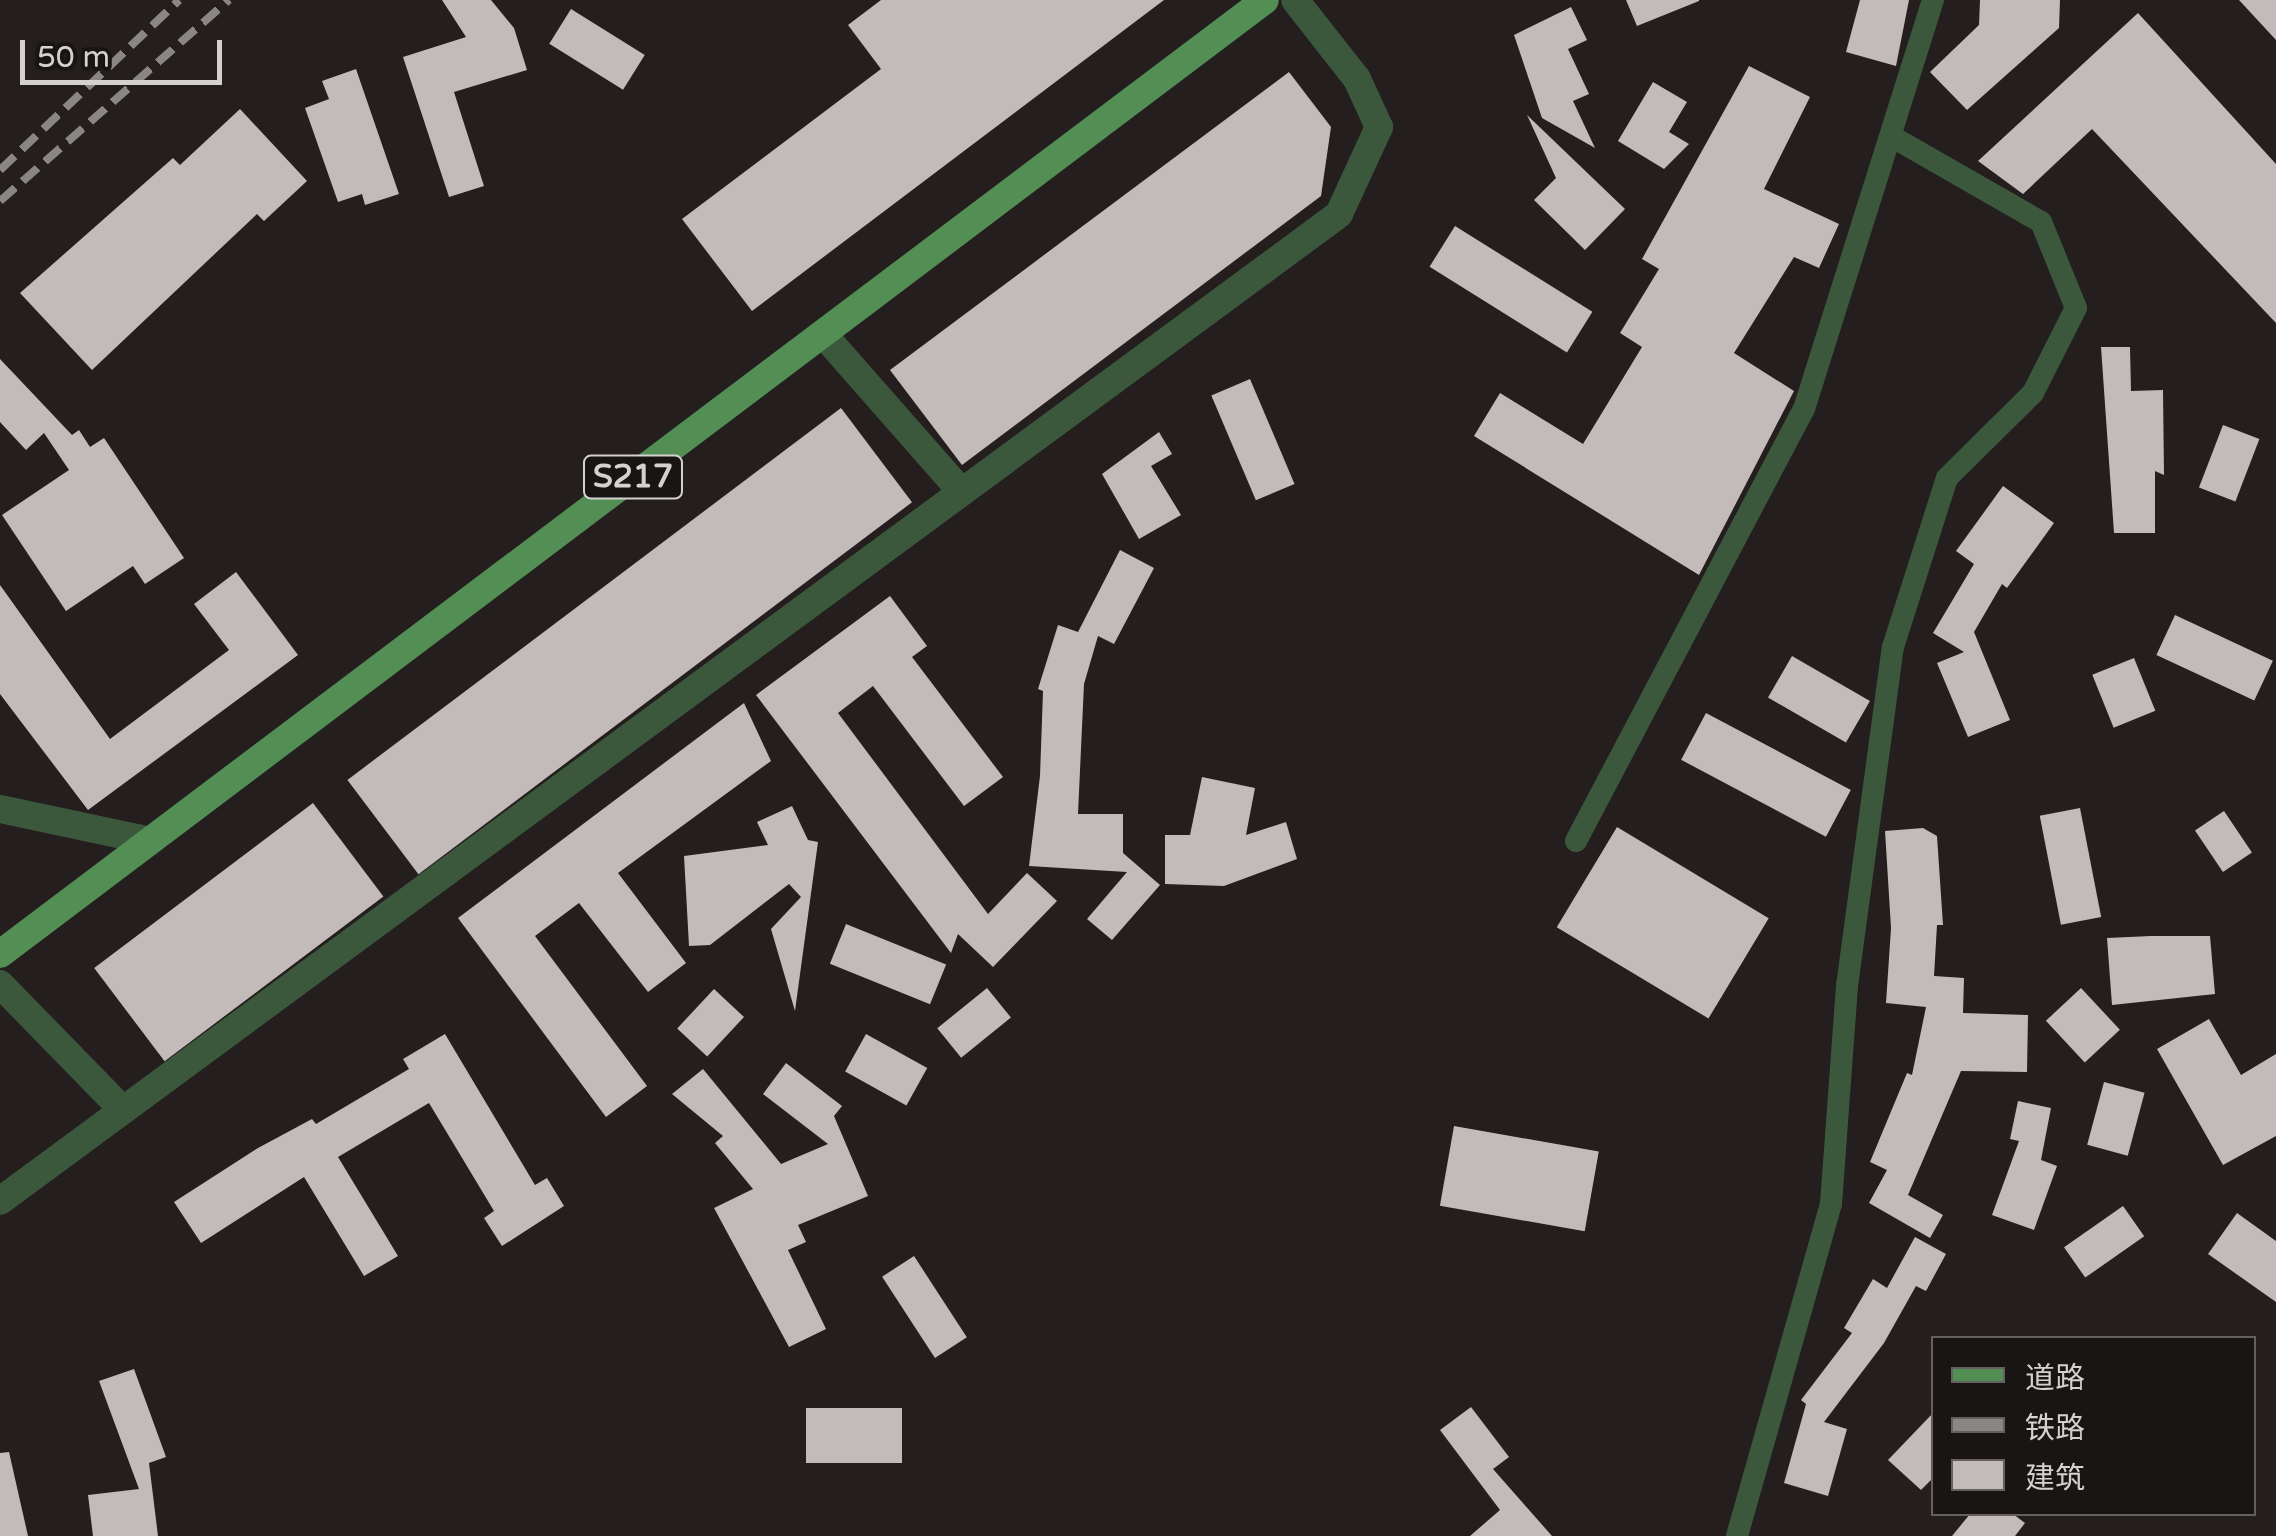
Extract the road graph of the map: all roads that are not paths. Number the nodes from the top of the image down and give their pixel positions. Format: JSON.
{"nodes":[{"id":1,"x":1266,"y":0,"type":"edge"},
{"id":2,"x":1294,"y":0,"type":"edge"},
{"id":3,"x":1932,"y":0,"type":"edge"},
{"id":4,"x":1891,"y":136,"type":"junction"},
{"id":5,"x":823,"y":334,"type":"junction"},
{"id":6,"x":962,"y":492,"type":"junction"},
{"id":7,"x":0,"y":809,"type":"edge"},
{"id":8,"x":150,"y":841,"type":"junction"},
{"id":9,"x":1576,"y":841,"type":"dead end"},
{"id":10,"x":0,"y":954,"type":"edge"},
{"id":11,"x":0,"y":984,"type":"edge"},
{"id":12,"x":123,"y":1110,"type":"junction"},
{"id":13,"x":0,"y":1201,"type":"edge"},
{"id":14,"x":1737,"y":1536,"type":"edge"}],
"edges":[{"from":1,"to":5,"type":"main road","number":"S217"},
{"from":2,"to":6,"type":"street"},
{"from":3,"to":4,"type":"street"},
{"from":4,"to":9,"type":"street"},
{"from":4,"to":14,"type":"street"},
{"from":5,"to":6,"type":"street"},
{"from":5,"to":8,"type":"main road","number":"S217"},
{"from":6,"to":12,"type":"street"},
{"from":7,"to":8,"type":"street"},
{"from":8,"to":10,"type":"main road","number":"S217"},
{"from":11,"to":12,"type":"street"},
{"from":12,"to":13,"type":"street"}]}
